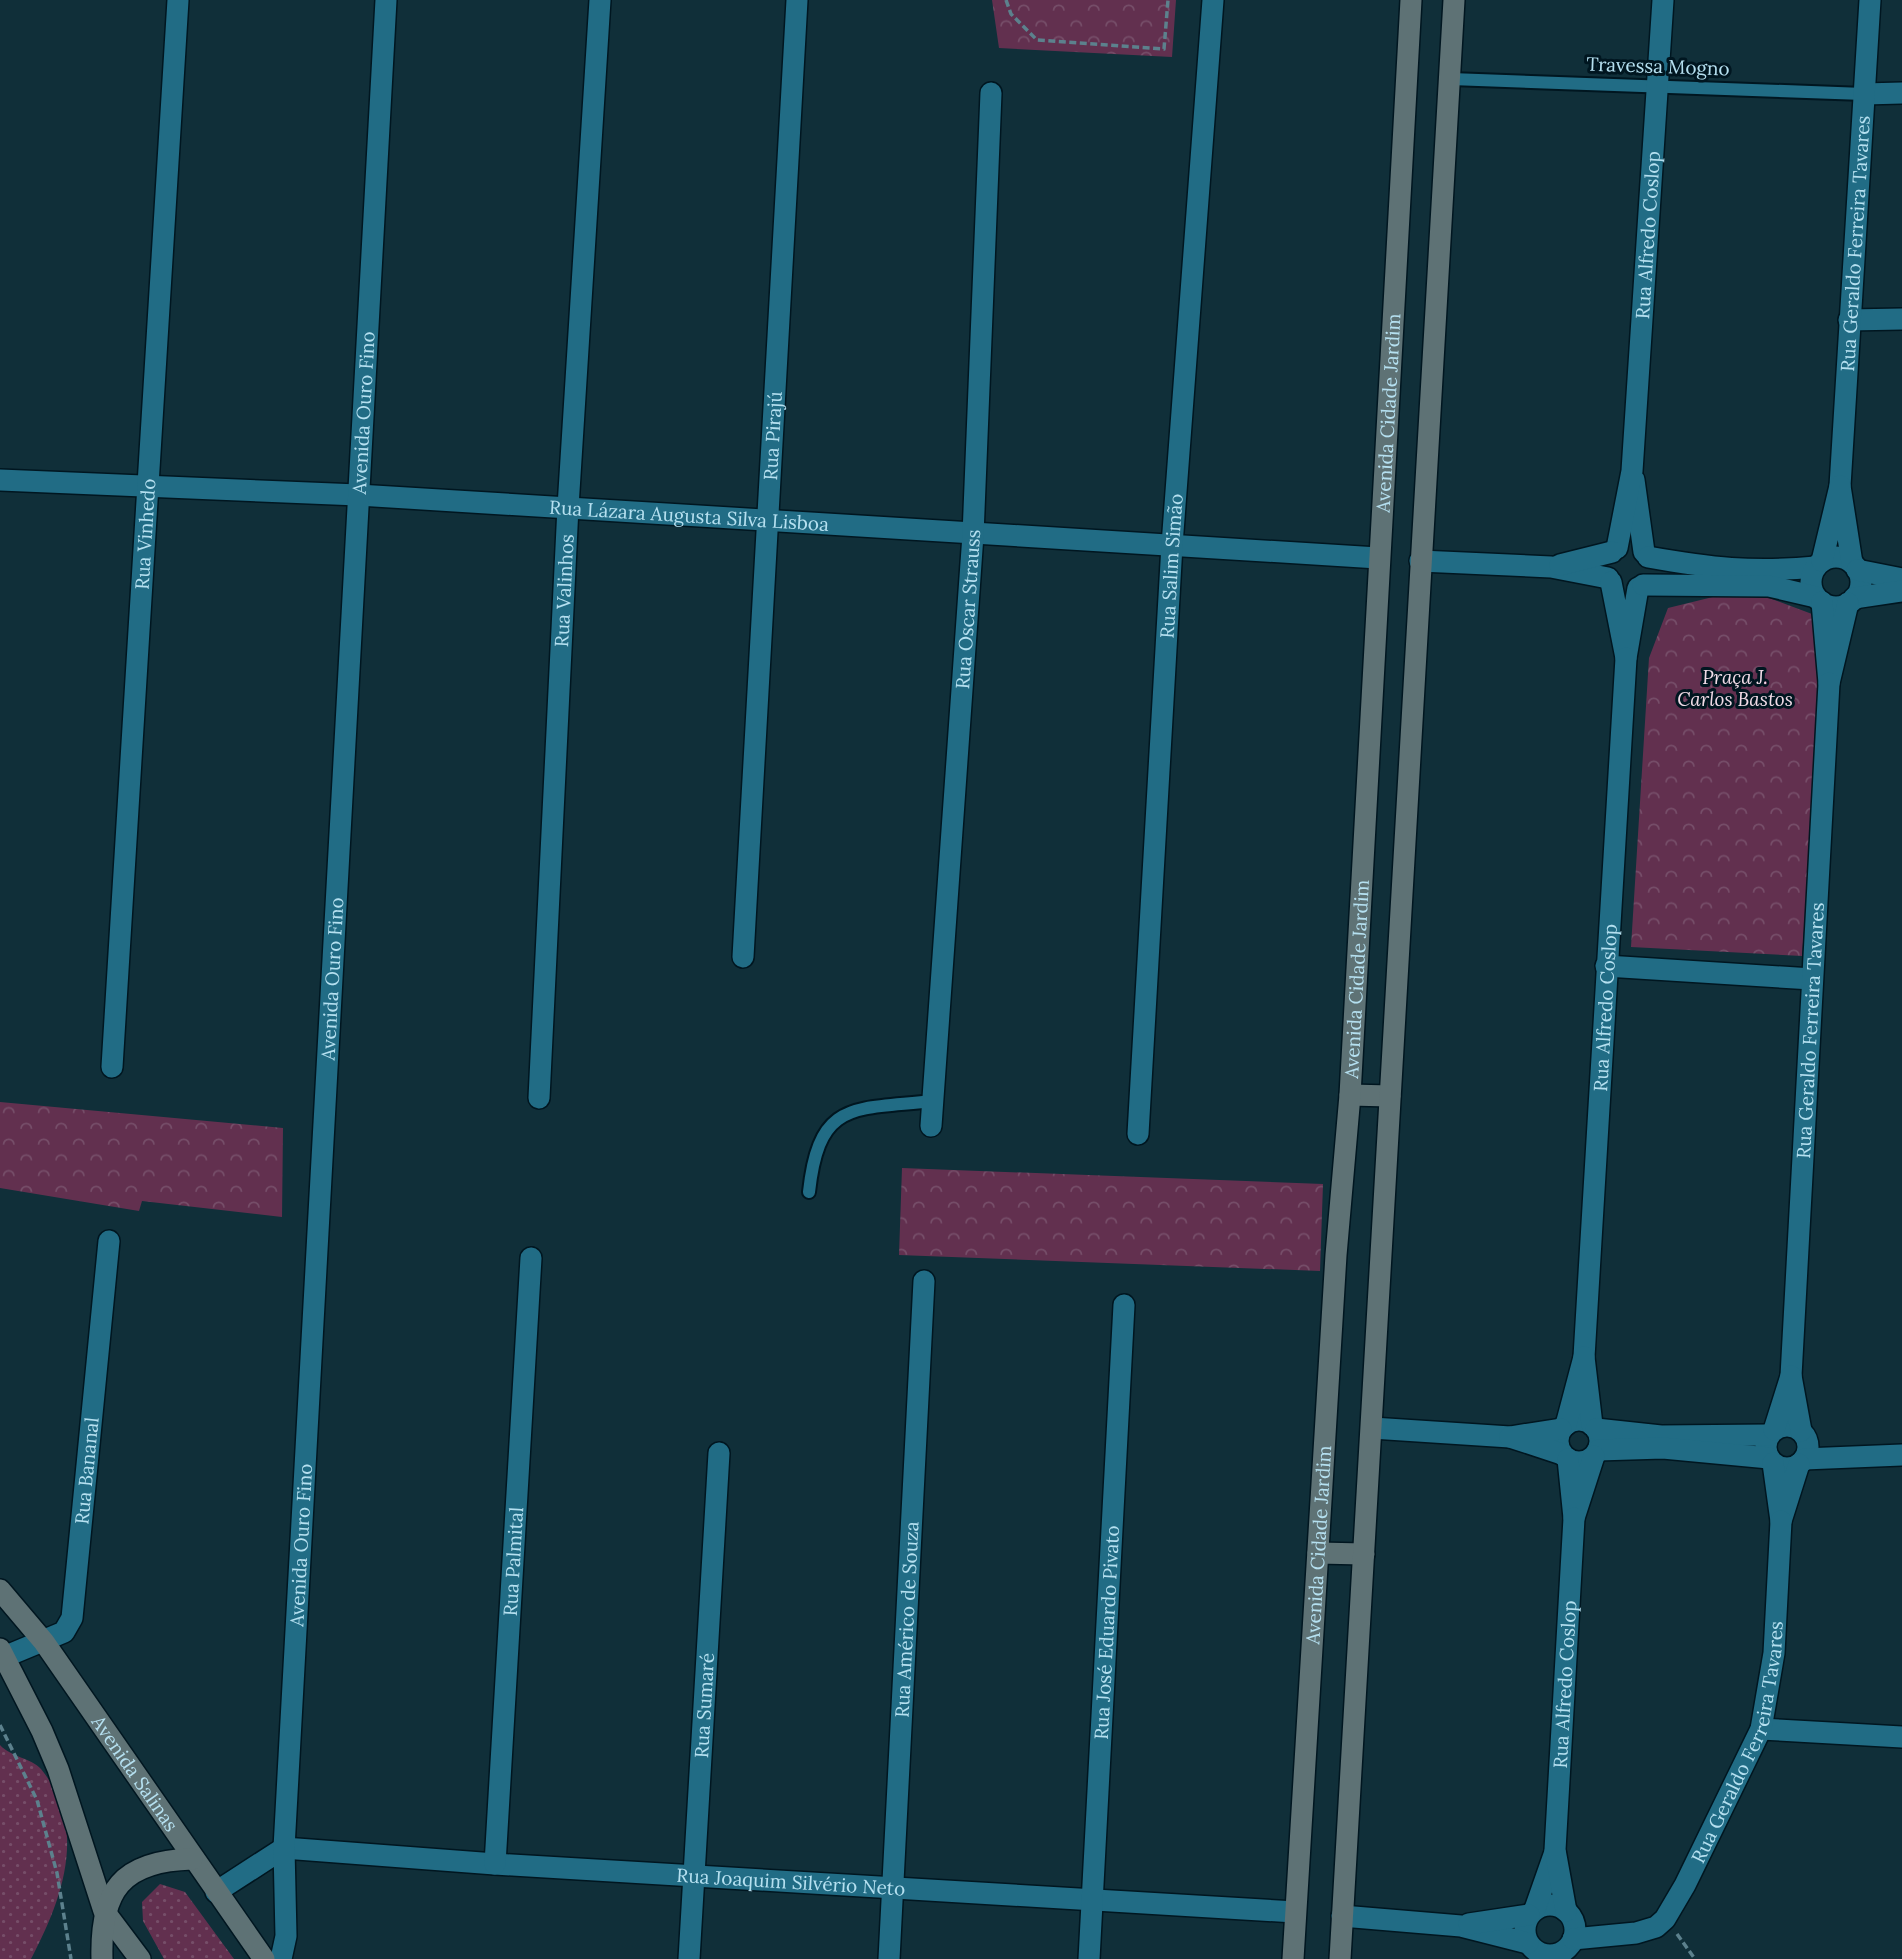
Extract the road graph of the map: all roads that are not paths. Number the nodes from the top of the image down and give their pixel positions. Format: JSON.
{"nodes":[{"id":1,"x":178,"y":0,"type":"edge"},
{"id":2,"x":386,"y":0,"type":"edge"},
{"id":3,"x":600,"y":0,"type":"edge"},
{"id":4,"x":797,"y":0,"type":"edge"},
{"id":5,"x":1213,"y":0,"type":"edge"},
{"id":6,"x":1410,"y":0,"type":"edge"},
{"id":7,"x":1454,"y":0,"type":"edge"},
{"id":8,"x":1663,"y":0,"type":"edge"},
{"id":9,"x":1870,"y":0,"type":"edge"},
{"id":10,"x":1451,"y":79,"type":"junction"},
{"id":11,"x":1659,"y":84,"type":"junction"},
{"id":12,"x":991,"y":93,"type":"dead end"},
{"id":13,"x":1902,"y":93,"type":"edge"},
{"id":14,"x":1864,"y":94,"type":"junction"},
{"id":15,"x":1902,"y":319,"type":"edge"},
{"id":16,"x":1849,"y":320,"type":"junction"},
{"id":17,"x":1632,"y":471,"type":"junction"},
{"id":18,"x":0,"y":480,"type":"edge"},
{"id":19,"x":150,"y":486,"type":"junction"},
{"id":20,"x":1840,"y":486,"type":"junction"},
{"id":21,"x":358,"y":495,"type":"junction"},
{"id":22,"x":568,"y":507,"type":"junction"},
{"id":23,"x":768,"y":521,"type":"junction"},
{"id":24,"x":973,"y":535,"type":"junction"},
{"id":25,"x":1172,"y":545,"type":"junction"},
{"id":26,"x":1615,"y":550,"type":"junction"},
{"id":27,"x":1646,"y":555,"type":"junction"},
{"id":28,"x":1378,"y":558,"type":"junction"},
{"id":29,"x":1420,"y":561,"type":"junction"},
{"id":30,"x":1819,"y":564,"type":"junction"},
{"id":31,"x":1855,"y":566,"type":"junction"},
{"id":32,"x":1551,"y":567,"type":"junction"},
{"id":33,"x":1902,"y":579,"type":"edge"},
{"id":34,"x":1610,"y":580,"type":"junction"},
{"id":35,"x":1641,"y":586,"type":"junction"},
{"id":36,"x":1902,"y":591,"type":"edge"},
{"id":37,"x":1819,"y":599,"type":"junction"},
{"id":38,"x":1851,"y":601,"type":"junction"},
{"id":39,"x":1626,"y":658,"type":"junction"},
{"id":40,"x":1829,"y":683,"type":"junction"},
{"id":41,"x":743,"y":957,"type":"dead end"},
{"id":42,"x":1606,"y":966,"type":"junction"},
{"id":43,"x":1812,"y":979,"type":"junction"},
{"id":44,"x":112,"y":1067,"type":"dead end"},
{"id":45,"x":1350,"y":1095,"type":"junction"},
{"id":46,"x":1390,"y":1096,"type":"junction"},
{"id":47,"x":539,"y":1098,"type":"dead end"},
{"id":48,"x":933,"y":1101,"type":"junction"},
{"id":49,"x":931,"y":1126,"type":"dead end"},
{"id":50,"x":1138,"y":1134,"type":"dead end"},
{"id":51,"x":809,"y":1192,"type":"dead end"},
{"id":52,"x":109,"y":1241,"type":"dead end"},
{"id":53,"x":531,"y":1258,"type":"dead end"},
{"id":54,"x":924,"y":1281,"type":"dead end"},
{"id":55,"x":1124,"y":1305,"type":"dead end"},
{"id":56,"x":1584,"y":1357,"type":"junction"},
{"id":57,"x":1791,"y":1376,"type":"junction"},
{"id":58,"x":1564,"y":1427,"type":"junction"},
{"id":59,"x":1372,"y":1428,"type":"junction"},
{"id":60,"x":1772,"y":1432,"type":"junction"},
{"id":61,"x":1803,"y":1434,"type":"junction"},
{"id":62,"x":1510,"y":1437,"type":"junction"},
{"id":63,"x":1595,"y":1440,"type":"junction"},
{"id":64,"x":1723,"y":1445,"type":"junction"},
{"id":65,"x":719,"y":1453,"type":"dead end"},
{"id":66,"x":1902,"y":1455,"type":"edge"},
{"id":67,"x":1869,"y":1456,"type":"junction"},
{"id":68,"x":1565,"y":1457,"type":"junction"},
{"id":69,"x":1771,"y":1460,"type":"junction"},
{"id":70,"x":1802,"y":1461,"type":"junction"},
{"id":71,"x":1574,"y":1518,"type":"junction"},
{"id":72,"x":1781,"y":1521,"type":"junction"},
{"id":73,"x":1318,"y":1553,"type":"junction"},
{"id":74,"x":1364,"y":1554,"type":"junction"},
{"id":75,"x":0,"y":1590,"type":"edge"},
{"id":76,"x":44,"y":1642,"type":"junction"},
{"id":77,"x":2,"y":1653,"type":"edge"},
{"id":78,"x":1761,"y":1729,"type":"junction"},
{"id":79,"x":1902,"y":1737,"type":"edge"},
{"id":80,"x":284,"y":1848,"type":"junction"},
{"id":81,"x":1555,"y":1850,"type":"junction"},
{"id":82,"x":192,"y":1859,"type":"junction"},
{"id":83,"x":495,"y":1864,"type":"junction"},
{"id":84,"x":695,"y":1874,"type":"junction"},
{"id":85,"x":893,"y":1889,"type":"junction"},
{"id":86,"x":215,"y":1892,"type":"junction"},
{"id":87,"x":1093,"y":1900,"type":"junction"},
{"id":88,"x":104,"y":1911,"type":"junction"},
{"id":89,"x":1295,"y":1912,"type":"junction"},
{"id":90,"x":1532,"y":1912,"type":"junction"},
{"id":91,"x":1569,"y":1914,"type":"junction"},
{"id":92,"x":1342,"y":1916,"type":"junction"},
{"id":93,"x":1461,"y":1926,"type":"junction"},
{"id":94,"x":1636,"y":1933,"type":"junction"},
{"id":95,"x":1569,"y":1948,"type":"edge"},
{"id":96,"x":1532,"y":1950,"type":"edge"},
{"id":97,"x":102,"y":1959,"type":"edge"},
{"id":98,"x":140,"y":1959,"type":"edge"},
{"id":99,"x":264,"y":1959,"type":"edge"},
{"id":100,"x":281,"y":1959,"type":"edge"},
{"id":101,"x":689,"y":1959,"type":"edge"},
{"id":102,"x":890,"y":1959,"type":"edge"},
{"id":103,"x":1090,"y":1959,"type":"edge"},
{"id":104,"x":1293,"y":1959,"type":"edge"},
{"id":105,"x":1340,"y":1959,"type":"edge"}],
"edges":[{"from":1,"to":19,"type":"street","name":"Rua Vinhedo"},
{"from":2,"to":21,"type":"street","name":"Avenida Ouro Fino"},
{"from":3,"to":22,"type":"street","name":"Rua Valinhos"},
{"from":4,"to":23,"type":"street","name":"Rua Pirajú"},
{"from":5,"to":25,"type":"street","name":"Rua Salim Simão"},
{"from":6,"to":28,"type":"main road","name":"Avenida Cidade Jardim"},
{"from":7,"to":10,"type":"main road","name":"Avenida Cidade Jardim"},
{"from":8,"to":11,"type":"street","name":"Rua Alfredo Coslop"},
{"from":9,"to":14,"type":"street","name":"Rua Geraldo Ferreira Tavares"},
{"from":10,"to":11,"type":"lane","name":"Travessa Mogno"},
{"from":10,"to":29,"type":"main road","name":"Avenida Cidade Jardim"},
{"from":11,"to":14,"type":"lane","name":"Travessa Mogno"},
{"from":11,"to":17,"type":"street","name":"Rua Alfredo Coslop"},
{"from":12,"to":24,"type":"street","name":"Rua Oscar Strauss"},
{"from":13,"to":14,"type":"street"},
{"from":14,"to":16,"type":"street","name":"Rua Geraldo Ferreira Tavares"},
{"from":15,"to":16,"type":"street"},
{"from":16,"to":20,"type":"street","name":"Rua Geraldo Ferreira Tavares"},
{"from":17,"to":26,"type":"street"},
{"from":17,"to":27,"type":"street"},
{"from":18,"to":19,"type":"street","name":"Rua Lázara Augusta Silva Lisboa"},
{"from":19,"to":21,"type":"street","name":"Rua Lázara Augusta Silva Lisboa"},
{"from":19,"to":44,"type":"street","name":"Rua Vinhedo"},
{"from":20,"to":30,"type":"street"},
{"from":20,"to":31,"type":"street"},
{"from":21,"to":22,"type":"street","name":"Rua Lázara Augusta Silva Lisboa"},
{"from":21,"to":80,"type":"street","name":"Avenida Ouro Fino"},
{"from":22,"to":23,"type":"street","name":"Rua Lázara Augusta Silva Lisboa"},
{"from":22,"to":47,"type":"street","name":"Rua Valinhos"},
{"from":23,"to":24,"type":"street","name":"Rua Lázara Augusta Silva Lisboa"},
{"from":23,"to":41,"type":"street","name":"Rua Pirajú"},
{"from":24,"to":25,"type":"street","name":"Rua Lázara Augusta Silva Lisboa"},
{"from":24,"to":48,"type":"street","name":"Rua Oscar Strauss"},
{"from":25,"to":28,"type":"street","name":"Rua Lázara Augusta Silva Lisboa"},
{"from":25,"to":50,"type":"street","name":"Rua Salim Simão"},
{"from":26,"to":27,"type":"street"},
{"from":26,"to":32,"type":"street"},
{"from":26,"to":34,"type":"street"},
{"from":27,"to":30,"type":"street"},
{"from":27,"to":35,"type":"street"},
{"from":28,"to":45,"type":"main road","name":"Avenida Cidade Jardim"},
{"from":29,"to":32,"type":"street"},
{"from":29,"to":46,"type":"main road","name":"Avenida Cidade Jardim"},
{"from":30,"to":31,"type":"street"},
{"from":30,"to":37,"type":"street"},
{"from":31,"to":33,"type":"street"},
{"from":31,"to":38,"type":"street"},
{"from":32,"to":34,"type":"street"},
{"from":34,"to":35,"type":"street"},
{"from":34,"to":39,"type":"street"},
{"from":35,"to":37,"type":"street"},
{"from":35,"to":39,"type":"street"},
{"from":36,"to":38,"type":"street"},
{"from":37,"to":38,"type":"street"},
{"from":37,"to":40,"type":"street"},
{"from":38,"to":40,"type":"street"},
{"from":39,"to":42,"type":"street","name":"Rua Alfredo Coslop"},
{"from":40,"to":43,"type":"street","name":"Rua Geraldo Ferreira Tavares"},
{"from":42,"to":43,"type":"street"},
{"from":42,"to":56,"type":"street","name":"Rua Alfredo Coslop"},
{"from":43,"to":57,"type":"street","name":"Rua Geraldo Ferreira Tavares"},
{"from":45,"to":46,"type":"main road"},
{"from":45,"to":73,"type":"main road","name":"Avenida Cidade Jardim"},
{"from":46,"to":59,"type":"main road","name":"Avenida Cidade Jardim"},
{"from":48,"to":49,"type":"street","name":"Rua Oscar Strauss"},
{"from":48,"to":51,"type":"lane"},
{"from":52,"to":76,"type":"street","name":"Rua Bananal"},
{"from":53,"to":83,"type":"street","name":"Rua Palmital"},
{"from":54,"to":85,"type":"street","name":"Rua Américo de Souza"},
{"from":55,"to":87,"type":"street","name":"Rua José Eduardo Pivato"},
{"from":56,"to":58,"type":"street","name":"Rua Alfredo Coslop"},
{"from":56,"to":63,"type":"street","name":"Rua Alfredo Coslop"},
{"from":57,"to":60,"type":"street","name":"Rua Geraldo Ferreira Tavares"},
{"from":57,"to":61,"type":"street","name":"Rua Geraldo Ferreira Tavares"},
{"from":58,"to":62,"type":"street"},
{"from":58,"to":63,"type":"street"},
{"from":58,"to":68,"type":"street"},
{"from":59,"to":62,"type":"street"},
{"from":59,"to":74,"type":"main road","name":"Avenida Cidade Jardim"},
{"from":60,"to":61,"type":"street"},
{"from":60,"to":64,"type":"street"},
{"from":60,"to":69,"type":"street"},
{"from":61,"to":67,"type":"street"},
{"from":61,"to":70,"type":"street"},
{"from":62,"to":68,"type":"street"},
{"from":63,"to":64,"type":"street"},
{"from":63,"to":68,"type":"street"},
{"from":63,"to":71,"type":"street","name":"Rua Alfredo Coslop"},
{"from":64,"to":69,"type":"street"},
{"from":65,"to":84,"type":"street","name":"Rua Sumaré"},
{"from":66,"to":67,"type":"street"},
{"from":67,"to":70,"type":"street"},
{"from":68,"to":71,"type":"street","name":"Rua Alfredo Coslop"},
{"from":69,"to":70,"type":"street"},
{"from":69,"to":72,"type":"street","name":"Rua Geraldo Ferreira Tavares"},
{"from":70,"to":72,"type":"street","name":"Rua Geraldo Ferreira Tavares"},
{"from":71,"to":81,"type":"street","name":"Rua Alfredo Coslop"},
{"from":72,"to":78,"type":"street","name":"Rua Geraldo Ferreira Tavares"},
{"from":73,"to":74,"type":"main road"},
{"from":73,"to":89,"type":"main road","name":"Avenida Cidade Jardim"},
{"from":74,"to":92,"type":"main road","name":"Avenida Cidade Jardim"},
{"from":75,"to":76,"type":"main road","name":"Avenida Salinas"},
{"from":76,"to":77,"type":"street","name":"Rua Bananal"},
{"from":76,"to":82,"type":"main road","name":"Avenida Salinas"},
{"from":77,"to":88,"type":"main road"},
{"from":78,"to":79,"type":"street"},
{"from":78,"to":94,"type":"street","name":"Rua Geraldo Ferreira Tavares"},
{"from":80,"to":83,"type":"street","name":"Rua Joaquim Silvério Neto"},
{"from":80,"to":86,"type":"street"},
{"from":80,"to":100,"type":"street","name":"Avenida Ouro Fino"},
{"from":81,"to":90,"type":"street","name":"Rua Alfredo Coslop"},
{"from":81,"to":91,"type":"street","name":"Rua Alfredo Coslop"},
{"from":82,"to":86,"type":"main road","name":"Avenida Salinas"},
{"from":82,"to":88,"type":"main road"},
{"from":83,"to":84,"type":"street","name":"Rua Joaquim Silvério Neto"},
{"from":84,"to":85,"type":"street","name":"Rua Joaquim Silvério Neto"},
{"from":84,"to":101,"type":"street","name":"Rua Sumaré"},
{"from":85,"to":87,"type":"street","name":"Rua Joaquim Silvério Neto"},
{"from":85,"to":102,"type":"street","name":"Rua Américo de Souza"},
{"from":86,"to":99,"type":"main road","name":"Avenida Salinas"},
{"from":87,"to":89,"type":"street","name":"Rua Joaquim Silvério Neto"},
{"from":87,"to":103,"type":"street","name":"Rua José Eduardo Pivato"},
{"from":88,"to":97,"type":"main road"},
{"from":88,"to":98,"type":"main road"},
{"from":89,"to":104,"type":"main road","name":"Avenida Cidade Jardim"},
{"from":90,"to":91,"type":"street"},
{"from":90,"to":93,"type":"street"},
{"from":90,"to":96,"type":"street"},
{"from":91,"to":94,"type":"street"},
{"from":91,"to":95,"type":"street"},
{"from":92,"to":93,"type":"street"},
{"from":92,"to":105,"type":"main road","name":"Avenida Cidade Jardim"},
{"from":93,"to":96,"type":"street"},
{"from":94,"to":95,"type":"street"},
{"from":95,"to":96,"type":"street"}]}
